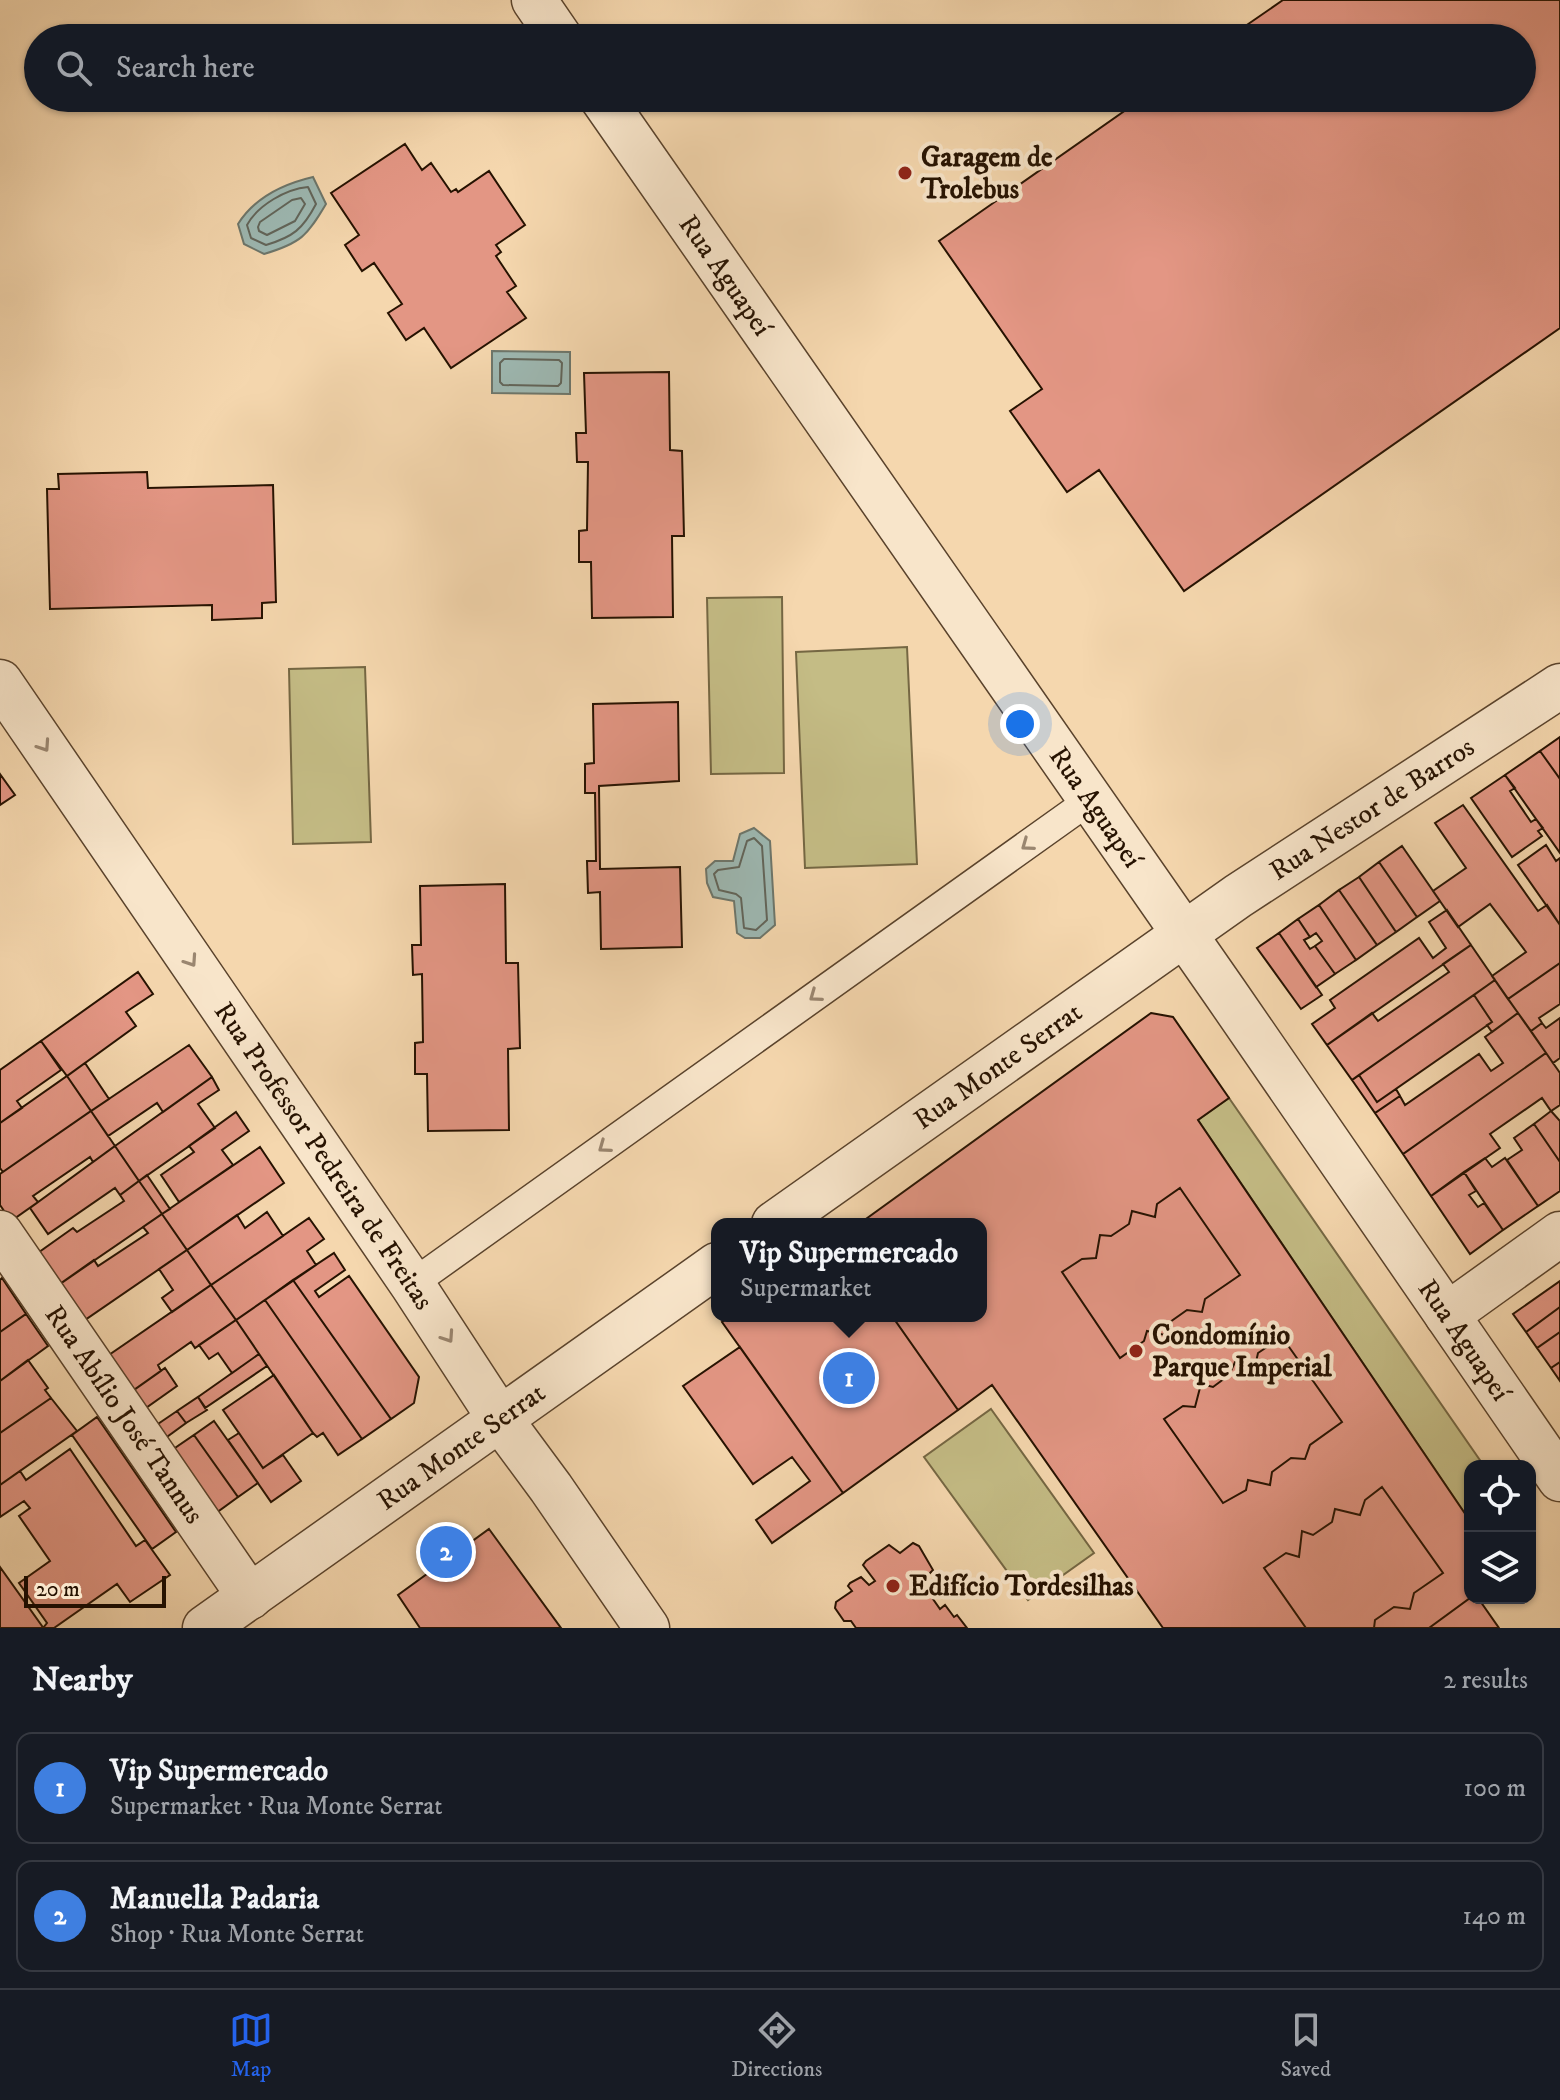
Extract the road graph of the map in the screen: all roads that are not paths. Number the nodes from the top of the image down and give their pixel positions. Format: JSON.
{"nodes":[{"id":1,"x":534,"y":0,"type":"edge"},
{"id":2,"x":550,"y":24,"type":"edge"},
{"id":3,"x":612,"y":112,"type":"edge"},
{"id":4,"x":0,"y":682,"type":"edge"},
{"id":5,"x":1560,"y":686,"type":"edge"},
{"id":6,"x":1090,"y":800,"type":"junction"},
{"id":7,"x":1185,"y":935,"type":"junction"},
{"id":8,"x":783,"y":1218,"type":"edge"},
{"id":9,"x":0,"y":1233,"type":"edge"},
{"id":10,"x":1560,"y":1234,"type":"edge"},
{"id":11,"x":711,"y":1269,"type":"edge"},
{"id":12,"x":412,"y":1284,"type":"junction"},
{"id":13,"x":1447,"y":1315,"type":"junction"},
{"id":14,"x":500,"y":1419,"type":"junction"},
{"id":15,"x":1560,"y":1479,"type":"edge"},
{"id":16,"x":250,"y":1597,"type":"junction"},
{"id":17,"x":205,"y":1628,"type":"edge"},
{"id":18,"x":647,"y":1628,"type":"edge"}],
"edges":[{"from":1,"to":2,"type":"street"},
{"from":3,"to":6,"type":"street","name":"Rua Aguapeí"},
{"from":4,"to":12,"type":"street","name":"Rua Professor Pedreira de Freitas","one_way":true},
{"from":5,"to":7,"type":"street","name":"Rua Nestor de Barros"},
{"from":6,"to":7,"type":"street","name":"Rua Aguapeí"},
{"from":6,"to":12,"type":"lane","one_way":true},
{"from":7,"to":8,"type":"street","name":"Rua Monte Serrat"},
{"from":7,"to":13,"type":"street","name":"Rua Aguapeí"},
{"from":9,"to":16,"type":"street","name":"Rua Abílio José Tannus"},
{"from":10,"to":13,"type":"street"},
{"from":11,"to":14,"type":"street","name":"Rua Monte Serrat"},
{"from":12,"to":14,"type":"street","name":"Rua Professor Pedreira de Freitas","one_way":true},
{"from":13,"to":15,"type":"street","name":"Rua Aguapeí"},
{"from":14,"to":16,"type":"street","name":"Rua Monte Serrat"},
{"from":14,"to":18,"type":"street","name":"Rua Professor Pedreira de Freitas"},
{"from":16,"to":17,"type":"street","name":"Rua Monte Serrat"}]}
